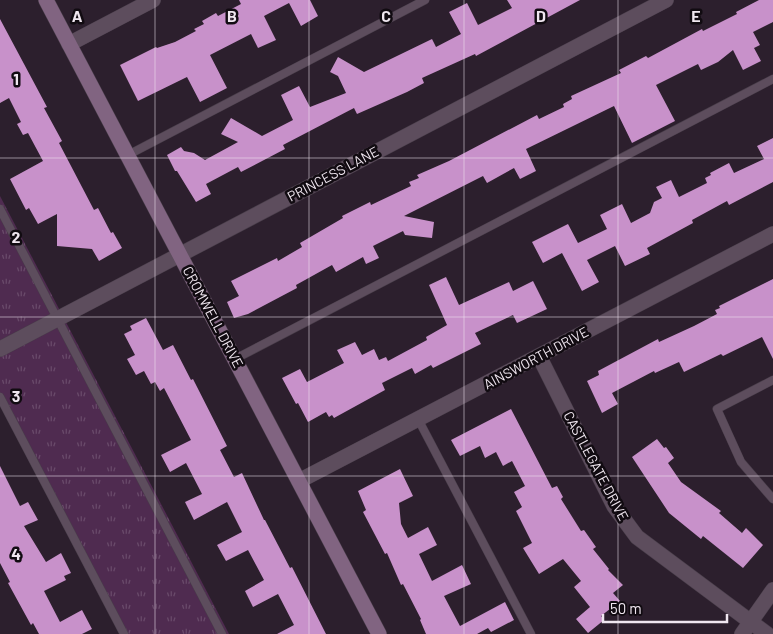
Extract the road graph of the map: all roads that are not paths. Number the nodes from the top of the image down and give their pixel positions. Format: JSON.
{"nodes":[{"id":1,"x":46,"y":0,"type":"edge"},
{"id":2,"x":153,"y":0,"type":"edge"},
{"id":3,"x":425,"y":0,"type":"edge"},
{"id":4,"x":666,"y":0,"type":"edge"},
{"id":5,"x":69,"y":44,"type":"junction"},
{"id":6,"x":773,"y":79,"type":"edge"},
{"id":7,"x":128,"y":155,"type":"junction"},
{"id":8,"x":0,"y":209,"type":"edge"},
{"id":9,"x":773,"y":234,"type":"edge"},
{"id":10,"x":180,"y":254,"type":"junction"},
{"id":11,"x":57,"y":319,"type":"junction"},
{"id":12,"x":0,"y":349,"type":"edge"},
{"id":13,"x":539,"y":356,"type":"junction"},
{"id":14,"x":235,"y":359,"type":"junction"},
{"id":15,"x":773,"y":380,"type":"edge"},
{"id":16,"x":0,"y":397,"type":"edge"},
{"id":17,"x":418,"y":419,"type":"junction"},
{"id":18,"x":299,"y":481,"type":"junction"},
{"id":19,"x":773,"y":499,"type":"edge"},
{"id":20,"x":773,"y":590,"type":"edge"},
{"id":21,"x":746,"y":628,"type":"edge"},
{"id":22,"x":124,"y":634,"type":"edge"},
{"id":23,"x":222,"y":634,"type":"edge"},
{"id":24,"x":379,"y":634,"type":"edge"},
{"id":25,"x":531,"y":634,"type":"edge"},
{"id":26,"x":768,"y":634,"type":"edge"}],
"edges":[{"from":1,"to":5,"type":"street","name":"CROMWELL DRIVE"},
{"from":2,"to":5,"type":"street"},
{"from":3,"to":7,"type":"lane"},
{"from":4,"to":10,"type":"street","name":"PRINCESS LANE"},
{"from":5,"to":7,"type":"street","name":"CROMWELL DRIVE"},
{"from":6,"to":14,"type":"lane"},
{"from":7,"to":10,"type":"street","name":"CROMWELL DRIVE"},
{"from":8,"to":11,"type":"lane"},
{"from":9,"to":13,"type":"street","name":"AINSWORTH DRIVE"},
{"from":10,"to":11,"type":"street","name":"PRINCESS LANE"},
{"from":10,"to":14,"type":"street","name":"CROMWELL DRIVE"},
{"from":11,"to":12,"type":"street","name":"PRINCESS LANE"},
{"from":11,"to":23,"type":"lane"},
{"from":13,"to":17,"type":"street","name":"AINSWORTH DRIVE"},
{"from":13,"to":21,"type":"street","name":"CASTLEGATE DRIVE"},
{"from":14,"to":18,"type":"street","name":"CROMWELL DRIVE"},
{"from":15,"to":19,"type":"lane"},
{"from":16,"to":22,"type":"lane"},
{"from":17,"to":18,"type":"street","name":"AINSWORTH DRIVE"},
{"from":17,"to":25,"type":"lane"},
{"from":18,"to":24,"type":"street","name":"CROMWELL DRIVE"},
{"from":20,"to":21,"type":"street"},
{"from":21,"to":26,"type":"street","name":"CASTLEGATE DRIVE"}]}
